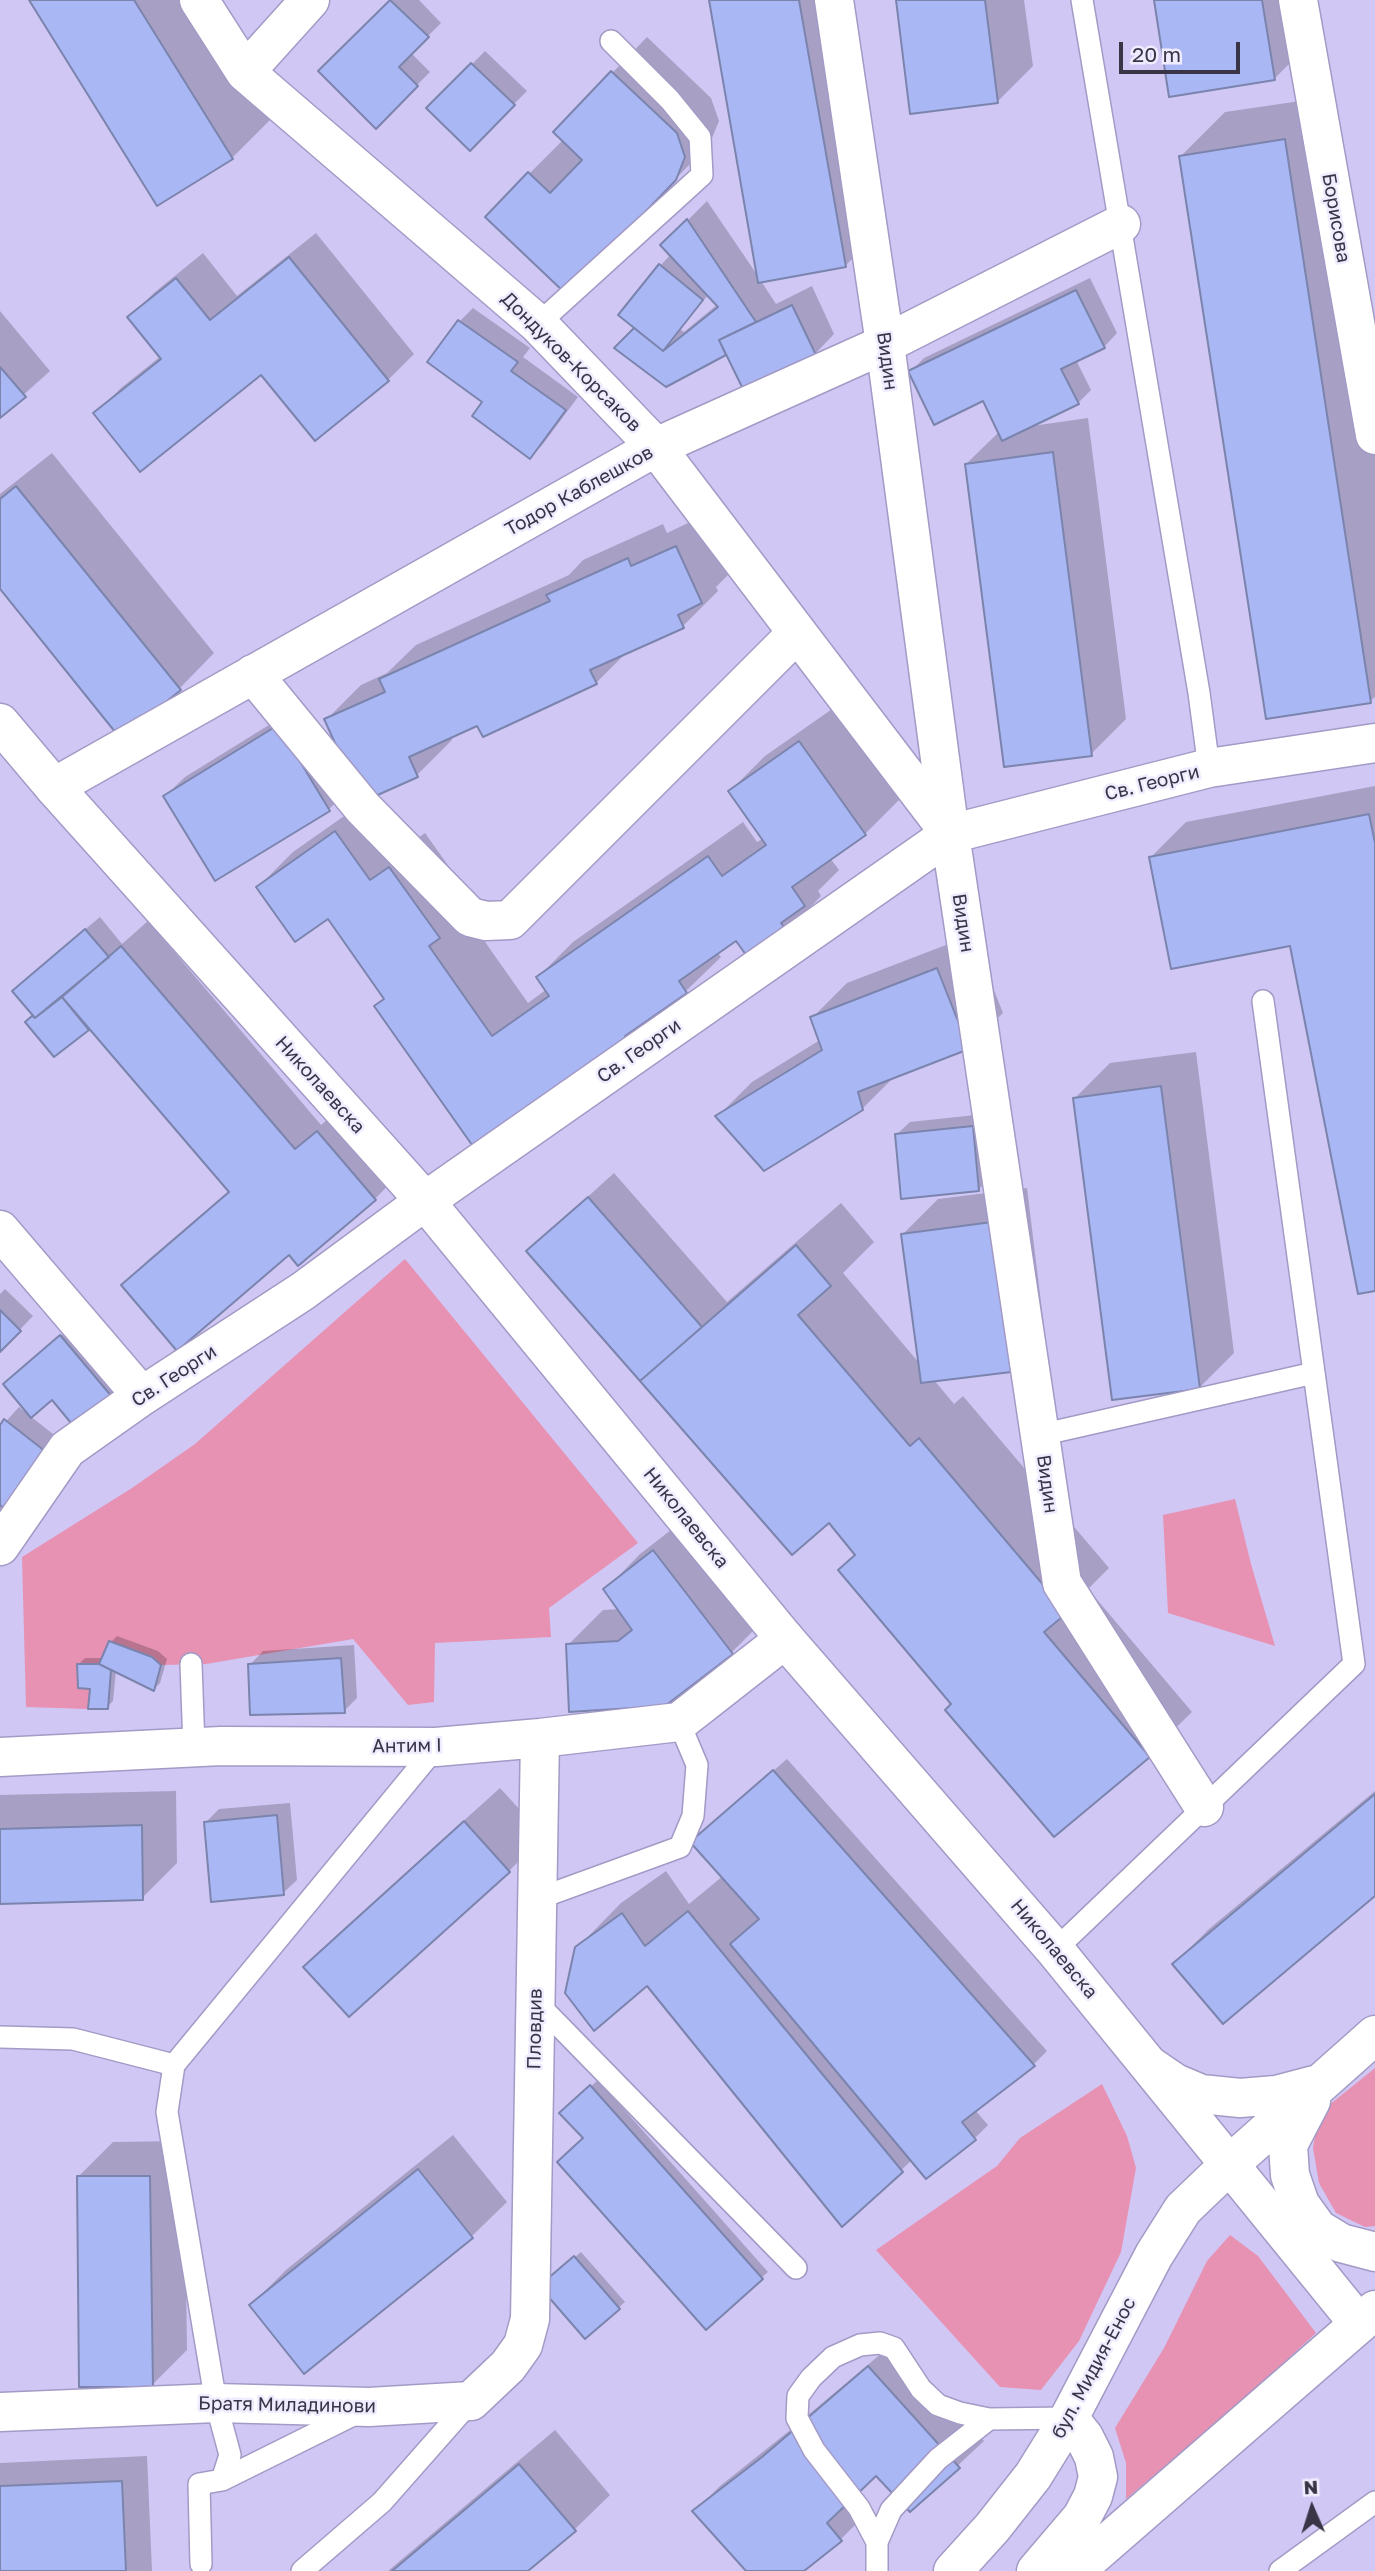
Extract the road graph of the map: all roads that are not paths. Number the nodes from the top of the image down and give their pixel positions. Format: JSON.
{"nodes":[{"id":1,"x":199,"y":0,"type":"edge"},
{"id":2,"x":310,"y":0,"type":"edge"},
{"id":3,"x":834,"y":0,"type":"edge"},
{"id":4,"x":1082,"y":0,"type":"edge"},
{"id":5,"x":1298,"y":0,"type":"edge"},
{"id":6,"x":611,"y":41,"type":"dead end"},
{"id":7,"x":245,"y":72,"type":"junction"},
{"id":8,"x":1121,"y":223,"type":"junction"},
{"id":9,"x":538,"y":324,"type":"junction"},
{"id":10,"x":885,"y":344,"type":"junction"},
{"id":11,"x":1375,"y":435,"type":"edge"},
{"id":12,"x":656,"y":447,"type":"junction"},
{"id":13,"x":797,"y":632,"type":"junction"},
{"id":14,"x":253,"y":674,"type":"junction"},
{"id":15,"x":0,"y":723,"type":"edge"},
{"id":16,"x":1375,"y":743,"type":"edge"},
{"id":17,"x":1209,"y":768,"type":"junction"},
{"id":18,"x":54,"y":787,"type":"junction"},
{"id":19,"x":950,"y":834,"type":"junction"},
{"id":20,"x":1263,"y":1001,"type":"dead end"},
{"id":21,"x":425,"y":1201,"type":"junction"},
{"id":22,"x":0,"y":1230,"type":"edge"},
{"id":23,"x":1314,"y":1373,"type":"junction"},
{"id":24,"x":142,"y":1396,"type":"junction"},
{"id":25,"x":1040,"y":1435,"type":"junction"},
{"id":26,"x":0,"y":1546,"type":"edge"},
{"id":27,"x":785,"y":1639,"type":"junction"},
{"id":28,"x":191,"y":1664,"type":"dead end"},
{"id":29,"x":679,"y":1722,"type":"junction"},
{"id":30,"x":540,"y":1738,"type":"junction"},
{"id":31,"x":194,"y":1746,"type":"junction"},
{"id":32,"x":436,"y":1746,"type":"junction"},
{"id":33,"x":0,"y":1757,"type":"edge"},
{"id":34,"x":1203,"y":1807,"type":"junction"},
{"id":35,"x":537,"y":1899,"type":"junction"},
{"id":36,"x":1055,"y":1950,"type":"junction"},
{"id":37,"x":536,"y":2001,"type":"junction"},
{"id":38,"x":1375,"y":2035,"type":"edge"},
{"id":39,"x":0,"y":2037,"type":"edge"},
{"id":40,"x":174,"y":2065,"type":"junction"},
{"id":41,"x":1150,"y":2066,"type":"junction"},
{"id":42,"x":1320,"y":2084,"type":"junction"},
{"id":43,"x":1230,"y":2164,"type":"junction"},
{"id":44,"x":1375,"y":2252,"type":"edge"},
{"id":45,"x":796,"y":2268,"type":"dead end"},
{"id":46,"x":1370,"y":2325,"type":"edge"},
{"id":47,"x":471,"y":2401,"type":"junction"},
{"id":48,"x":216,"y":2403,"type":"junction"},
{"id":49,"x":369,"y":2407,"type":"junction"},
{"id":50,"x":0,"y":2412,"type":"edge"},
{"id":51,"x":1069,"y":2418,"type":"junction"},
{"id":52,"x":989,"y":2419,"type":"junction"},
{"id":53,"x":222,"y":2480,"type":"junction"},
{"id":54,"x":1375,"y":2502,"type":"edge"},
{"id":55,"x":877,"y":2542,"type":"junction"},
{"id":56,"x":201,"y":2564,"type":"dead end"},
{"id":57,"x":302,"y":2571,"type":"edge"},
{"id":58,"x":877,"y":2571,"type":"edge"},
{"id":59,"x":953,"y":2571,"type":"edge"},
{"id":60,"x":1036,"y":2571,"type":"edge"},
{"id":61,"x":1075,"y":2571,"type":"edge"},
{"id":62,"x":1280,"y":2571,"type":"edge"}],
"edges":[{"from":1,"to":7,"type":"street","name":"Дондуков-Корсаков"},
{"from":2,"to":7,"type":"street"},
{"from":3,"to":10,"type":"street","name":"Видин"},
{"from":4,"to":8,"type":"lane"},
{"from":5,"to":11,"type":"street","name":"Борисова"},
{"from":6,"to":9,"type":"lane"},
{"from":7,"to":9,"type":"street","name":"Дондуков-Корсаков"},
{"from":8,"to":10,"type":"street","name":"Тодор Каблешков"},
{"from":8,"to":17,"type":"lane"},
{"from":9,"to":12,"type":"street","name":"Дондуков-Корсаков"},
{"from":10,"to":12,"type":"street","name":"Тодор Каблешков"},
{"from":10,"to":19,"type":"street","name":"Видин"},
{"from":12,"to":13,"type":"street","name":"Дондуков-Корсаков"},
{"from":12,"to":14,"type":"street","name":"Тодор Каблешков"},
{"from":13,"to":14,"type":"street"},
{"from":13,"to":19,"type":"street","name":"Дондуков-Корсаков"},
{"from":14,"to":18,"type":"street","name":"Тодор Каблешков"},
{"from":15,"to":18,"type":"street","name":"Николаевска"},
{"from":16,"to":17,"type":"street","name":"Св. Георги"},
{"from":17,"to":19,"type":"street","name":"Св. Георги"},
{"from":18,"to":21,"type":"street","name":"Николаевска"},
{"from":19,"to":21,"type":"street","name":"Св. Георги"},
{"from":19,"to":25,"type":"street","name":"Видин"},
{"from":20,"to":23,"type":"lane"},
{"from":21,"to":24,"type":"street","name":"Св. Георги"},
{"from":21,"to":27,"type":"street","name":"Николаевска"},
{"from":22,"to":24,"type":"street"},
{"from":23,"to":25,"type":"lane"},
{"from":23,"to":34,"type":"lane"},
{"from":24,"to":26,"type":"street","name":"Св. Георги"},
{"from":25,"to":34,"type":"street","name":"Видин"},
{"from":27,"to":29,"type":"street"},
{"from":27,"to":36,"type":"street","name":"Николаевска"},
{"from":28,"to":31,"type":"lane"},
{"from":29,"to":30,"type":"street","name":"Антим I"},
{"from":29,"to":35,"type":"lane"},
{"from":30,"to":32,"type":"street","name":"Антим I"},
{"from":30,"to":35,"type":"street","name":"Пловдив"},
{"from":31,"to":32,"type":"street","name":"Антим I"},
{"from":31,"to":33,"type":"street","name":"Антим I"},
{"from":32,"to":40,"type":"lane"},
{"from":34,"to":36,"type":"lane"},
{"from":35,"to":37,"type":"street","name":"Пловдив"},
{"from":36,"to":41,"type":"street","name":"Николаевска"},
{"from":37,"to":45,"type":"lane"},
{"from":37,"to":47,"type":"street","name":"Пловдив"},
{"from":38,"to":42,"type":"street","name":"бул. Мидия-Енос"},
{"from":39,"to":40,"type":"lane"},
{"from":40,"to":48,"type":"lane"},
{"from":41,"to":42,"type":"street"},
{"from":41,"to":43,"type":"street","name":"Николаевска"},
{"from":42,"to":43,"type":"street","name":"бул. Мидия-Енос"},
{"from":42,"to":44,"type":"street"},
{"from":43,"to":46,"type":"street","name":"Николаевска"},
{"from":43,"to":51,"type":"street","name":"бул. Мидия-Енос"},
{"from":46,"to":61,"type":"street"},
{"from":47,"to":49,"type":"street","name":"Братя Миладинови"},
{"from":47,"to":57,"type":"lane"},
{"from":48,"to":49,"type":"street","name":"Братя Миладинови"},
{"from":48,"to":50,"type":"street","name":"Братя Миладинови"},
{"from":48,"to":53,"type":"lane"},
{"from":49,"to":53,"type":"lane"},
{"from":51,"to":52,"type":"lane"},
{"from":51,"to":59,"type":"street","name":"бул. Мидия-Енос"},
{"from":51,"to":60,"type":"street"},
{"from":52,"to":55,"type":"lane"},
{"from":52,"to":55,"type":"lane"},
{"from":53,"to":56,"type":"lane"},
{"from":54,"to":62,"type":"lane"},
{"from":55,"to":58,"type":"lane"}]}
